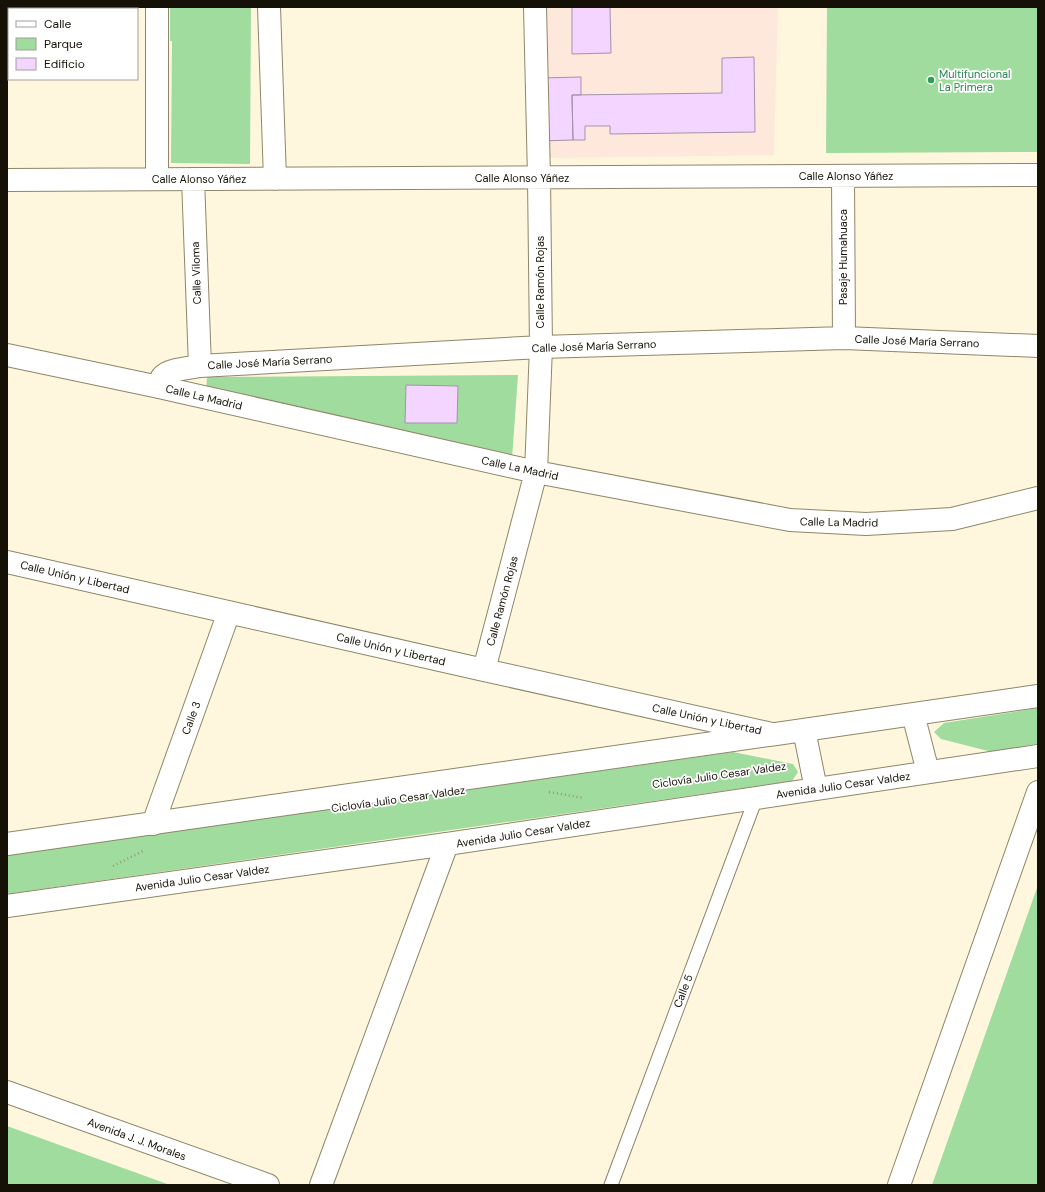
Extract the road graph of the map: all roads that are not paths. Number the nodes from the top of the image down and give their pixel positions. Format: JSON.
{"nodes":[{"id":1,"x":156,"y":7,"type":"edge"},
{"id":2,"x":269,"y":7,"type":"edge"},
{"id":3,"x":535,"y":7,"type":"edge"},
{"id":4,"x":1038,"y":175,"type":"edge"},
{"id":5,"x":843,"y":177,"type":"junction"},
{"id":6,"x":539,"y":178,"type":"junction"},
{"id":7,"x":157,"y":179,"type":"junction"},
{"id":8,"x":193,"y":179,"type":"junction"},
{"id":9,"x":275,"y":179,"type":"junction"},
{"id":10,"x":7,"y":180,"type":"edge"},
{"id":11,"x":844,"y":338,"type":"junction"},
{"id":12,"x":1038,"y":346,"type":"edge"},
{"id":13,"x":540,"y":347,"type":"junction"},
{"id":14,"x":7,"y":354,"type":"edge"},
{"id":15,"x":200,"y":366,"type":"junction"},
{"id":16,"x":159,"y":387,"type":"junction"},
{"id":17,"x":536,"y":472,"type":"junction"},
{"id":18,"x":1038,"y":498,"type":"edge"},
{"id":19,"x":7,"y":562,"type":"edge"},
{"id":20,"x":229,"y":612,"type":"junction"},
{"id":21,"x":484,"y":670,"type":"junction"},
{"id":22,"x":1038,"y":696,"type":"edge"},
{"id":23,"x":913,"y":714,"type":"junction"},
{"id":24,"x":804,"y":730,"type":"junction"},
{"id":25,"x":776,"y":734,"type":"junction"},
{"id":26,"x":1038,"y":756,"type":"edge"},
{"id":27,"x":928,"y":772,"type":"junction"},
{"id":28,"x":816,"y":789,"type":"junction"},
{"id":29,"x":1038,"y":792,"type":"edge"},
{"id":30,"x":756,"y":798,"type":"junction"},
{"id":31,"x":153,"y":824,"type":"junction"},
{"id":32,"x":7,"y":844,"type":"edge"},
{"id":33,"x":447,"y":844,"type":"junction"},
{"id":34,"x":7,"y":906,"type":"edge"},
{"id":35,"x":7,"y":1092,"type":"edge"},
{"id":36,"x":268,"y":1185,"type":"edge"},
{"id":37,"x":321,"y":1185,"type":"edge"},
{"id":38,"x":610,"y":1185,"type":"edge"},
{"id":39,"x":899,"y":1185,"type":"edge"}],
"edges":[{"from":1,"to":7,"type":"street"},
{"from":2,"to":9,"type":"street"},
{"from":3,"to":6,"type":"street","name":"Calle Ramón Rojas"},
{"from":4,"to":5,"type":"street","name":"Calle Alonso Yáñez"},
{"from":5,"to":6,"type":"street","name":"Calle Alonso Yáñez"},
{"from":5,"to":11,"type":"street","name":"Pasaje Humahuaca"},
{"from":6,"to":9,"type":"street","name":"Calle Alonso Yáñez"},
{"from":6,"to":13,"type":"street","name":"Calle Ramón Rojas"},
{"from":7,"to":8,"type":"street","name":"Calle Alonso Yáñez"},
{"from":7,"to":10,"type":"street","name":"Calle Alonso Yáñez"},
{"from":8,"to":9,"type":"street","name":"Calle Alonso Yáñez"},
{"from":8,"to":15,"type":"street","name":"Calle Viloma"},
{"from":11,"to":12,"type":"street","name":"Calle José María Serrano"},
{"from":11,"to":13,"type":"street","name":"Calle José María Serrano"},
{"from":13,"to":15,"type":"street","name":"Calle José María Serrano"},
{"from":13,"to":17,"type":"street","name":"Calle Ramón Rojas"},
{"from":14,"to":16,"type":"street","name":"Calle La Madrid"},
{"from":15,"to":16,"type":"street","name":"Calle José María Serrano"},
{"from":16,"to":17,"type":"street","name":"Calle La Madrid"},
{"from":17,"to":18,"type":"street","name":"Calle La Madrid"},
{"from":17,"to":21,"type":"street","name":"Calle Ramón Rojas"},
{"from":19,"to":20,"type":"street","name":"Calle Unión y Libertad"},
{"from":20,"to":21,"type":"street","name":"Calle Unión y Libertad"},
{"from":20,"to":31,"type":"street","name":"Calle 3"},
{"from":21,"to":25,"type":"street","name":"Calle Unión y Libertad"},
{"from":22,"to":23,"type":"street"},
{"from":23,"to":24,"type":"street"},
{"from":23,"to":27,"type":"street"},
{"from":24,"to":25,"type":"street"},
{"from":24,"to":28,"type":"street"},
{"from":25,"to":31,"type":"street"},
{"from":26,"to":27,"type":"street","name":"Avenida Julio Cesar Valdez"},
{"from":27,"to":28,"type":"street","name":"Avenida Julio Cesar Valdez"},
{"from":28,"to":30,"type":"street","name":"Avenida Julio Cesar Valdez"},
{"from":29,"to":39,"type":"street"},
{"from":30,"to":33,"type":"street","name":"Avenida Julio Cesar Valdez"},
{"from":30,"to":38,"type":"lane","name":"Calle 5"},
{"from":31,"to":32,"type":"street"},
{"from":33,"to":34,"type":"street","name":"Avenida Julio Cesar Valdez"},
{"from":33,"to":37,"type":"street"},
{"from":35,"to":36,"type":"street","name":"Avenida J. J. Morales"}]}
